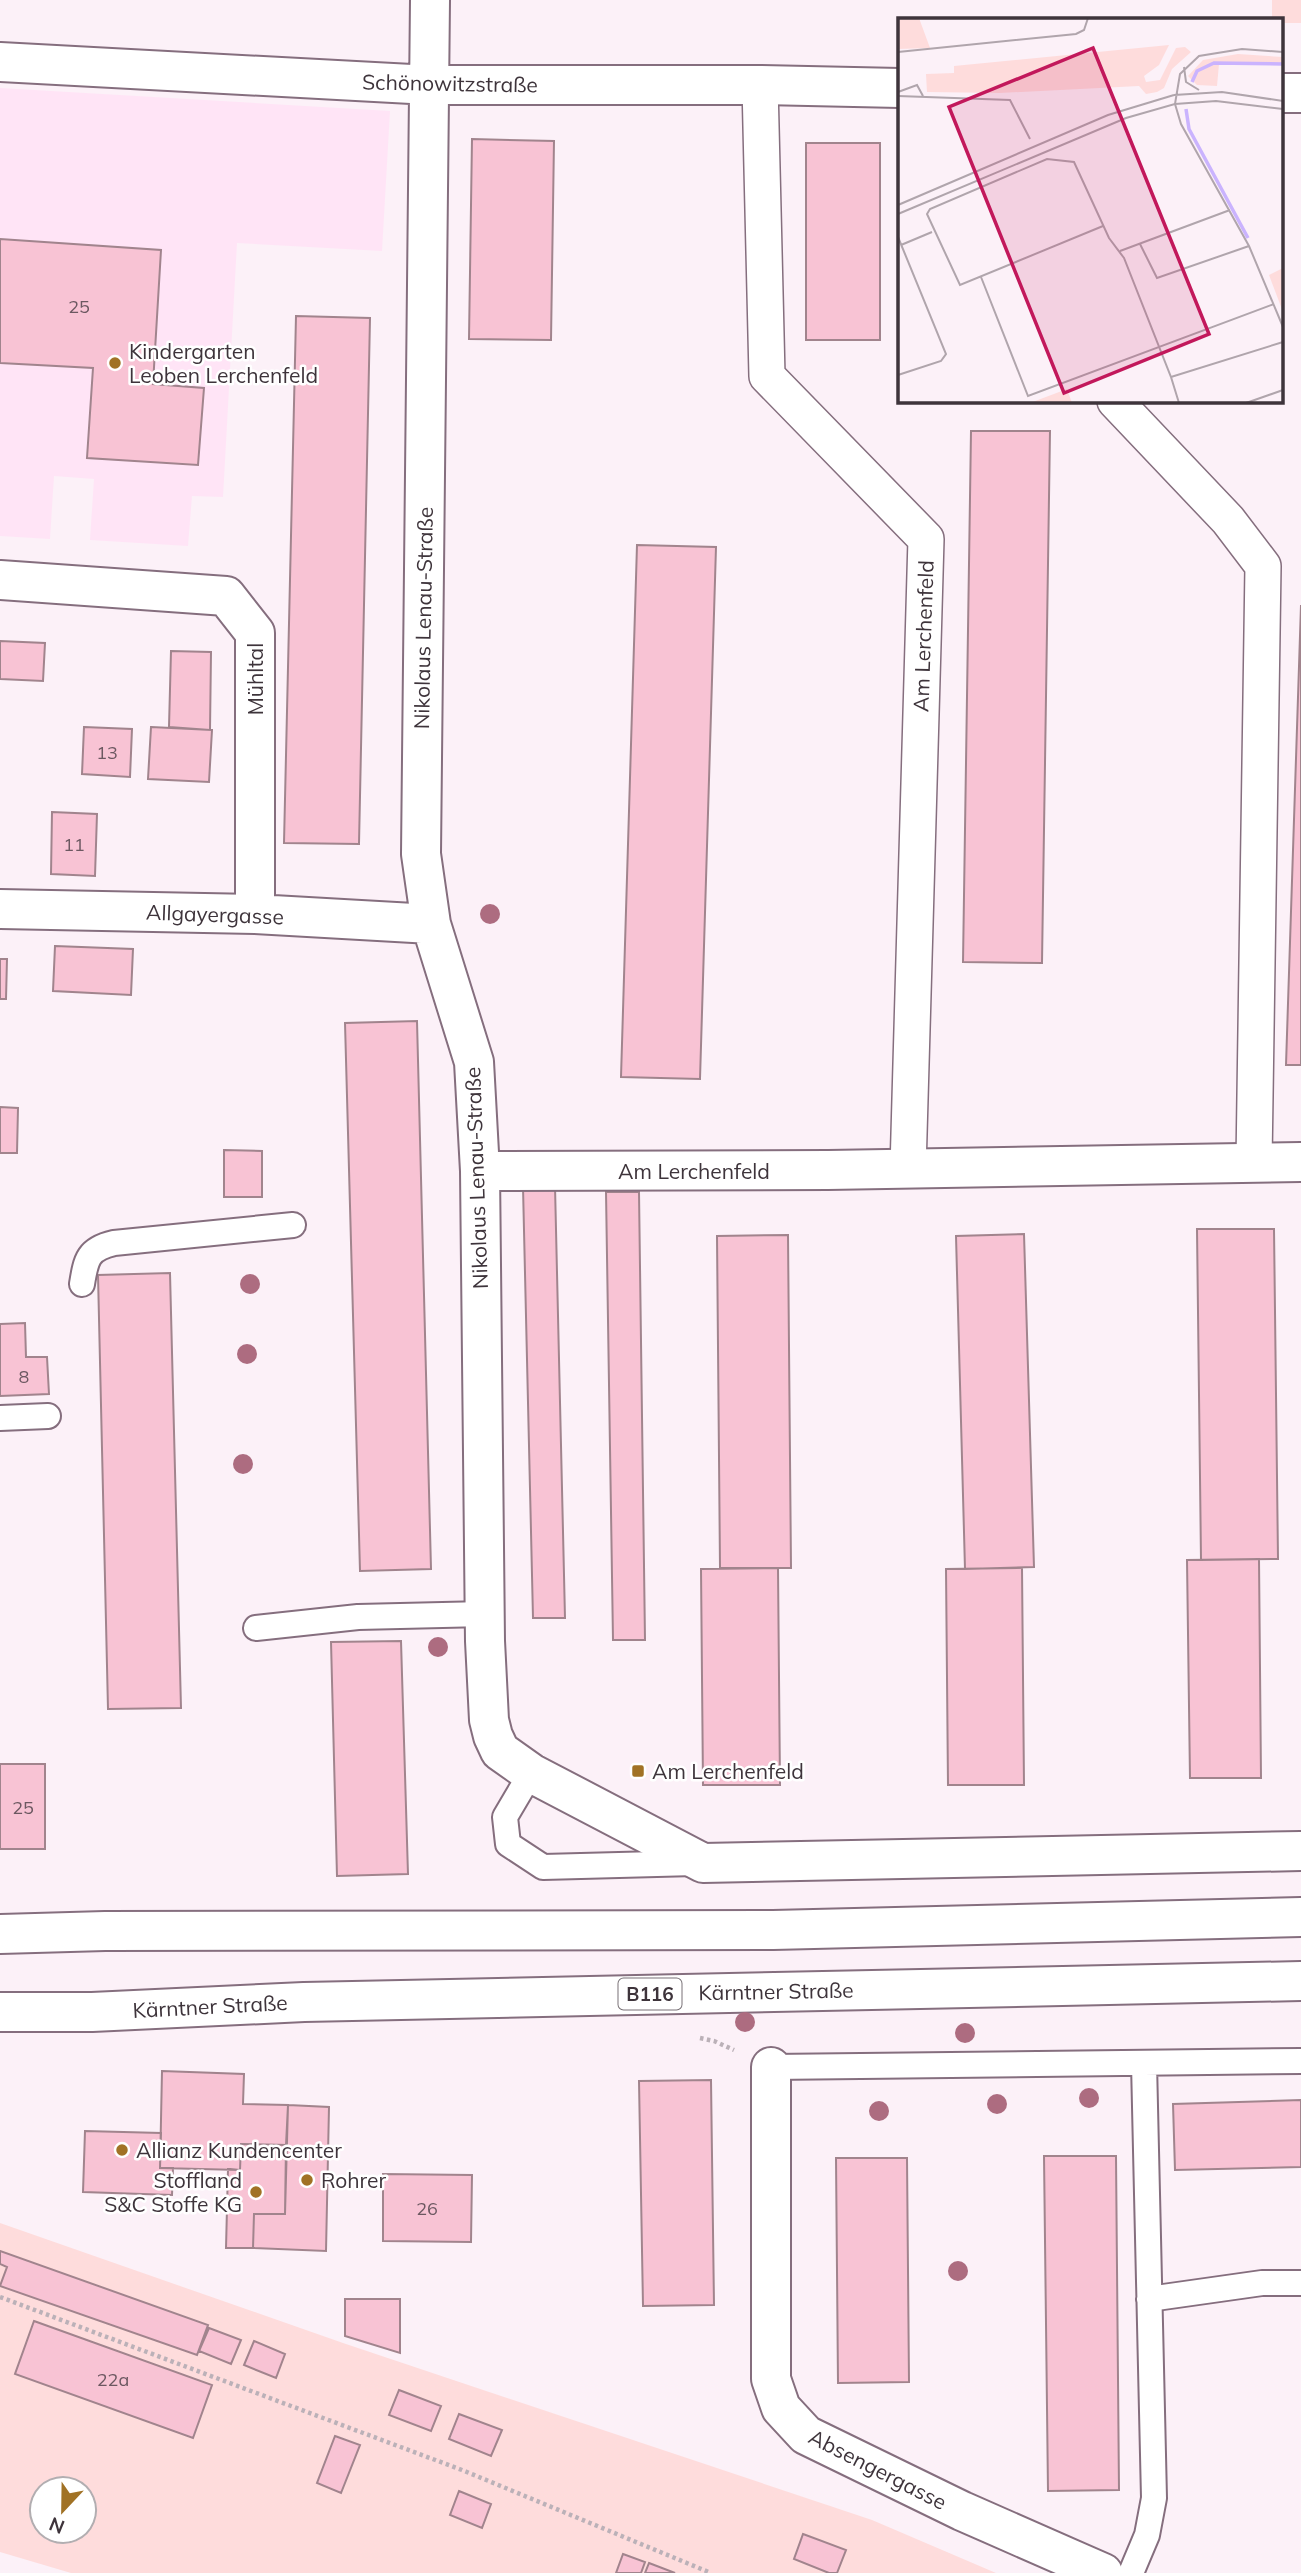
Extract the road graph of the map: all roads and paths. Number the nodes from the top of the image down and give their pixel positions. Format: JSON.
{"nodes":[{"id":1,"x":430,"y":0,"type":"edge"},
{"id":2,"x":0,"y":62,"type":"edge"},
{"id":3,"x":430,"y":85,"type":"junction"},
{"id":4,"x":760,"y":85,"type":"junction"},
{"id":5,"x":898,"y":88,"type":"edge"},
{"id":6,"x":1116,"y":402,"type":"edge"},
{"id":7,"x":0,"y":580,"type":"edge"},
{"id":8,"x":0,"y":909,"type":"edge"},
{"id":9,"x":255,"y":914,"type":"junction"},
{"id":10,"x":430,"y":923,"type":"junction"},
{"id":11,"x":1254,"y":1162,"type":"junction"},
{"id":12,"x":1301,"y":1163,"type":"edge"},
{"id":13,"x":908,"y":1169,"type":"junction"},
{"id":14,"x":480,"y":1171,"type":"junction"},
{"id":15,"x":293,"y":1226,"type":"dead end"},
{"id":16,"x":82,"y":1284,"type":"dead end"},
{"id":17,"x":48,"y":1416,"type":"dead end"},
{"id":18,"x":0,"y":1418,"type":"edge"},
{"id":19,"x":485,"y":1614,"type":"junction"},
{"id":20,"x":256,"y":1628,"type":"dead end"},
{"id":21,"x":531,"y":1773,"type":"junction"},
{"id":22,"x":1301,"y":1850,"type":"edge"},
{"id":23,"x":703,"y":1863,"type":"junction"},
{"id":24,"x":1301,"y":1917,"type":"edge"},
{"id":25,"x":0,"y":1934,"type":"edge"},
{"id":26,"x":1301,"y":1981,"type":"edge"},
{"id":27,"x":0,"y":2012,"type":"edge"},
{"id":28,"x":1301,"y":2061,"type":"edge"},
{"id":29,"x":1144,"y":2063,"type":"junction"},
{"id":30,"x":771,"y":2067,"type":"joint"},
{"id":31,"x":1301,"y":2283,"type":"edge"},
{"id":32,"x":0,"y":2297,"type":"edge"},
{"id":33,"x":1149,"y":2299,"type":"junction"},
{"id":34,"x":710,"y":2573,"type":"edge"},
{"id":35,"x":1103,"y":2573,"type":"edge"},
{"id":36,"x":1131,"y":2573,"type":"edge"}],
"edges":[{"from":1,"to":3,"type":"street","name":"Nikolaus Lenau-Straße"},
{"from":2,"to":3,"type":"street","name":"Schönowitzstraße"},
{"from":3,"to":4,"type":"street","name":"Schönowitzstraße"},
{"from":3,"to":10,"type":"street","name":"Nikolaus Lenau-Straße"},
{"from":4,"to":5,"type":"street","name":"Schönowitzstraße"},
{"from":4,"to":13,"type":"street","name":"Am Lerchenfeld"},
{"from":6,"to":11,"type":"street"},
{"from":7,"to":9,"type":"street","name":"Mühltal"},
{"from":8,"to":9,"type":"street","name":"Allgayergasse"},
{"from":9,"to":10,"type":"street","name":"Allgayergasse"},
{"from":10,"to":14,"type":"street","name":"Nikolaus Lenau-Straße"},
{"from":11,"to":12,"type":"street","name":"Am Lerchenfeld"},
{"from":11,"to":13,"type":"street","name":"Am Lerchenfeld"},
{"from":13,"to":14,"type":"street","name":"Am Lerchenfeld"},
{"from":14,"to":19,"type":"street","name":"Nikolaus Lenau-Straße"},
{"from":15,"to":16,"type":"lane"},
{"from":17,"to":18,"type":"lane"},
{"from":19,"to":20,"type":"lane"},
{"from":19,"to":21,"type":"street","name":"Nikolaus Lenau-Straße"},
{"from":21,"to":23,"type":"street","name":"Nikolaus Lenau-Straße"},
{"from":21,"to":23,"type":"lane"},
{"from":22,"to":23,"type":"street"},
{"from":24,"to":25,"type":"street"},
{"from":26,"to":27,"type":"street","name":"Kärntner Straße","number":"B116"},
{"from":28,"to":29,"type":"lane"},
{"from":29,"to":30,"type":"lane"},
{"from":29,"to":33,"type":"lane"},
{"from":30,"to":35,"type":"street","name":"Absengergasse"},
{"from":31,"to":33,"type":"lane"},
{"from":32,"to":34,"type":"path"},
{"from":33,"to":36,"type":"lane"}]}
